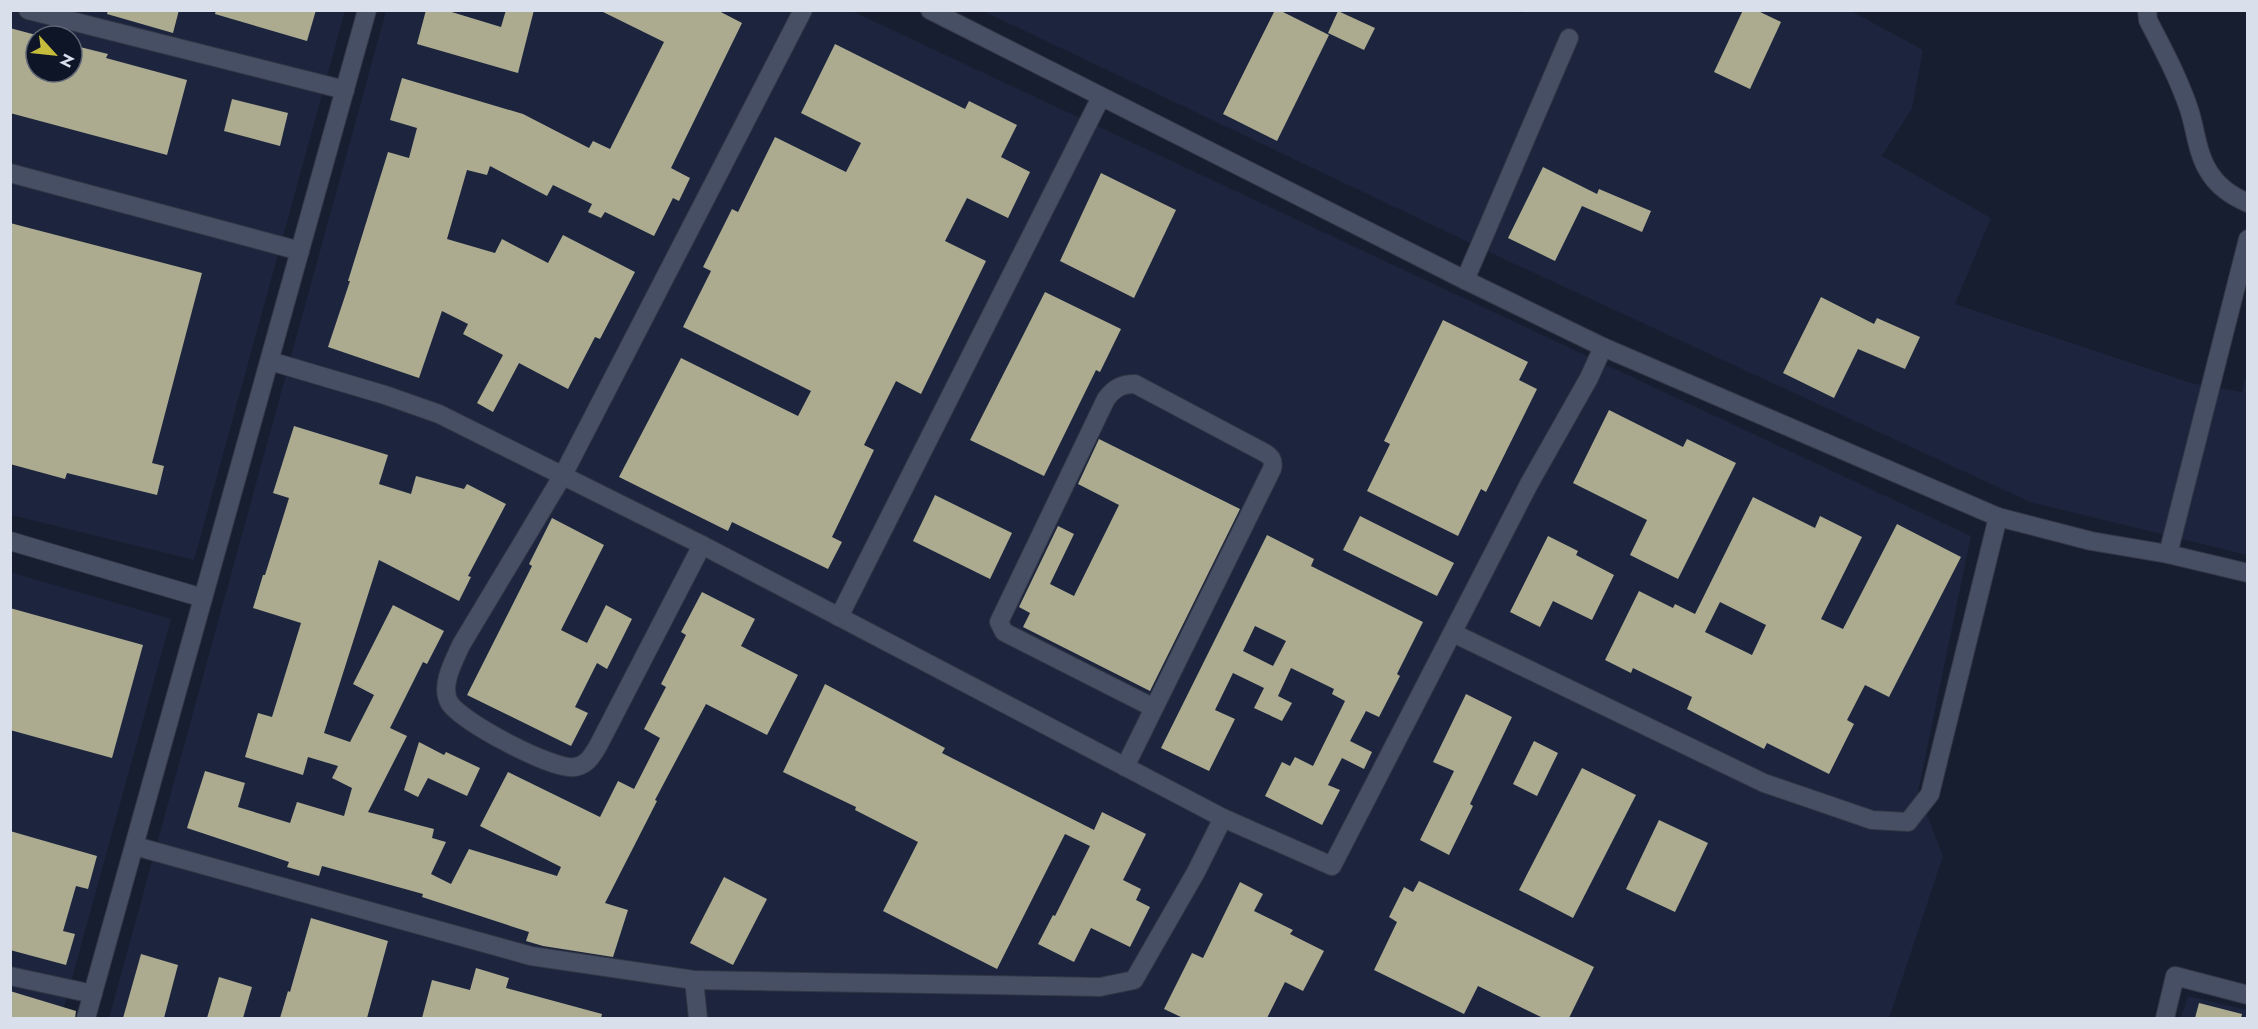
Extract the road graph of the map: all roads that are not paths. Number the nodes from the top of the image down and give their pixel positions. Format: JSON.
{"nodes":[{"id":1,"x":28,"y":10,"type":"edge"},
{"id":2,"x":367,"y":10,"type":"edge"},
{"id":3,"x":803,"y":10,"type":"edge"},
{"id":4,"x":930,"y":10,"type":"edge"},
{"id":5,"x":2147,"y":10,"type":"edge"},
{"id":6,"x":1569,"y":38,"type":"dead end"},
{"id":7,"x":345,"y":90,"type":"junction"},
{"id":8,"x":1101,"y":97,"type":"junction"},
{"id":9,"x":10,"y":173,"type":"edge"},
{"id":10,"x":2247,"y":203,"type":"edge"},
{"id":11,"x":2247,"y":239,"type":"edge"},
{"id":12,"x":300,"y":251,"type":"junction"},
{"id":13,"x":1465,"y":280,"type":"junction"},
{"id":14,"x":1603,"y":347,"type":"junction"},
{"id":15,"x":270,"y":361,"type":"junction"},
{"id":16,"x":562,"y":475,"type":"junction"},
{"id":17,"x":1998,"y":518,"type":"junction"},
{"id":18,"x":10,"y":542,"type":"edge"},
{"id":19,"x":702,"y":545,"type":"junction"},
{"id":20,"x":2168,"y":554,"type":"junction"},
{"id":21,"x":2247,"y":573,"type":"edge"},
{"id":22,"x":203,"y":598,"type":"junction"},
{"id":23,"x":839,"y":617,"type":"junction"},
{"id":24,"x":1453,"y":633,"type":"junction"},
{"id":25,"x":1155,"y":708,"type":"junction"},
{"id":26,"x":1125,"y":767,"type":"junction"},
{"id":27,"x":1223,"y":818,"type":"junction"},
{"id":28,"x":135,"y":846,"type":"junction"},
{"id":29,"x":10,"y":976,"type":"edge"},
{"id":30,"x":694,"y":980,"type":"junction"},
{"id":31,"x":93,"y":994,"type":"junction"},
{"id":32,"x":2247,"y":995,"type":"edge"},
{"id":33,"x":86,"y":1018,"type":"edge"},
{"id":34,"x":698,"y":1018,"type":"edge"},
{"id":35,"x":2165,"y":1018,"type":"edge"}],
"edges":[{"from":1,"to":7,"type":"street"},
{"from":2,"to":7,"type":"street"},
{"from":3,"to":16,"type":"street"},
{"from":4,"to":8,"type":"street"},
{"from":5,"to":10,"type":"street"},
{"from":6,"to":13,"type":"street"},
{"from":7,"to":12,"type":"street"},
{"from":8,"to":13,"type":"street"},
{"from":8,"to":23,"type":"street"},
{"from":9,"to":12,"type":"street"},
{"from":11,"to":20,"type":"street"},
{"from":12,"to":15,"type":"street"},
{"from":13,"to":14,"type":"street"},
{"from":14,"to":17,"type":"street"},
{"from":14,"to":24,"type":"street"},
{"from":15,"to":16,"type":"street"},
{"from":15,"to":22,"type":"street"},
{"from":16,"to":19,"type":"street"},
{"from":16,"to":19,"type":"street"},
{"from":17,"to":20,"type":"street"},
{"from":17,"to":24,"type":"street"},
{"from":18,"to":22,"type":"street"},
{"from":19,"to":23,"type":"street"},
{"from":20,"to":21,"type":"street"},
{"from":22,"to":28,"type":"street"},
{"from":23,"to":26,"type":"street"},
{"from":24,"to":27,"type":"street"},
{"from":25,"to":25,"type":"street"},
{"from":25,"to":26,"type":"street"},
{"from":26,"to":27,"type":"street"},
{"from":27,"to":30,"type":"street"},
{"from":28,"to":30,"type":"street"},
{"from":28,"to":31,"type":"street"},
{"from":29,"to":31,"type":"street"},
{"from":30,"to":34,"type":"street"},
{"from":31,"to":33,"type":"street"},
{"from":32,"to":35,"type":"street"}]}
